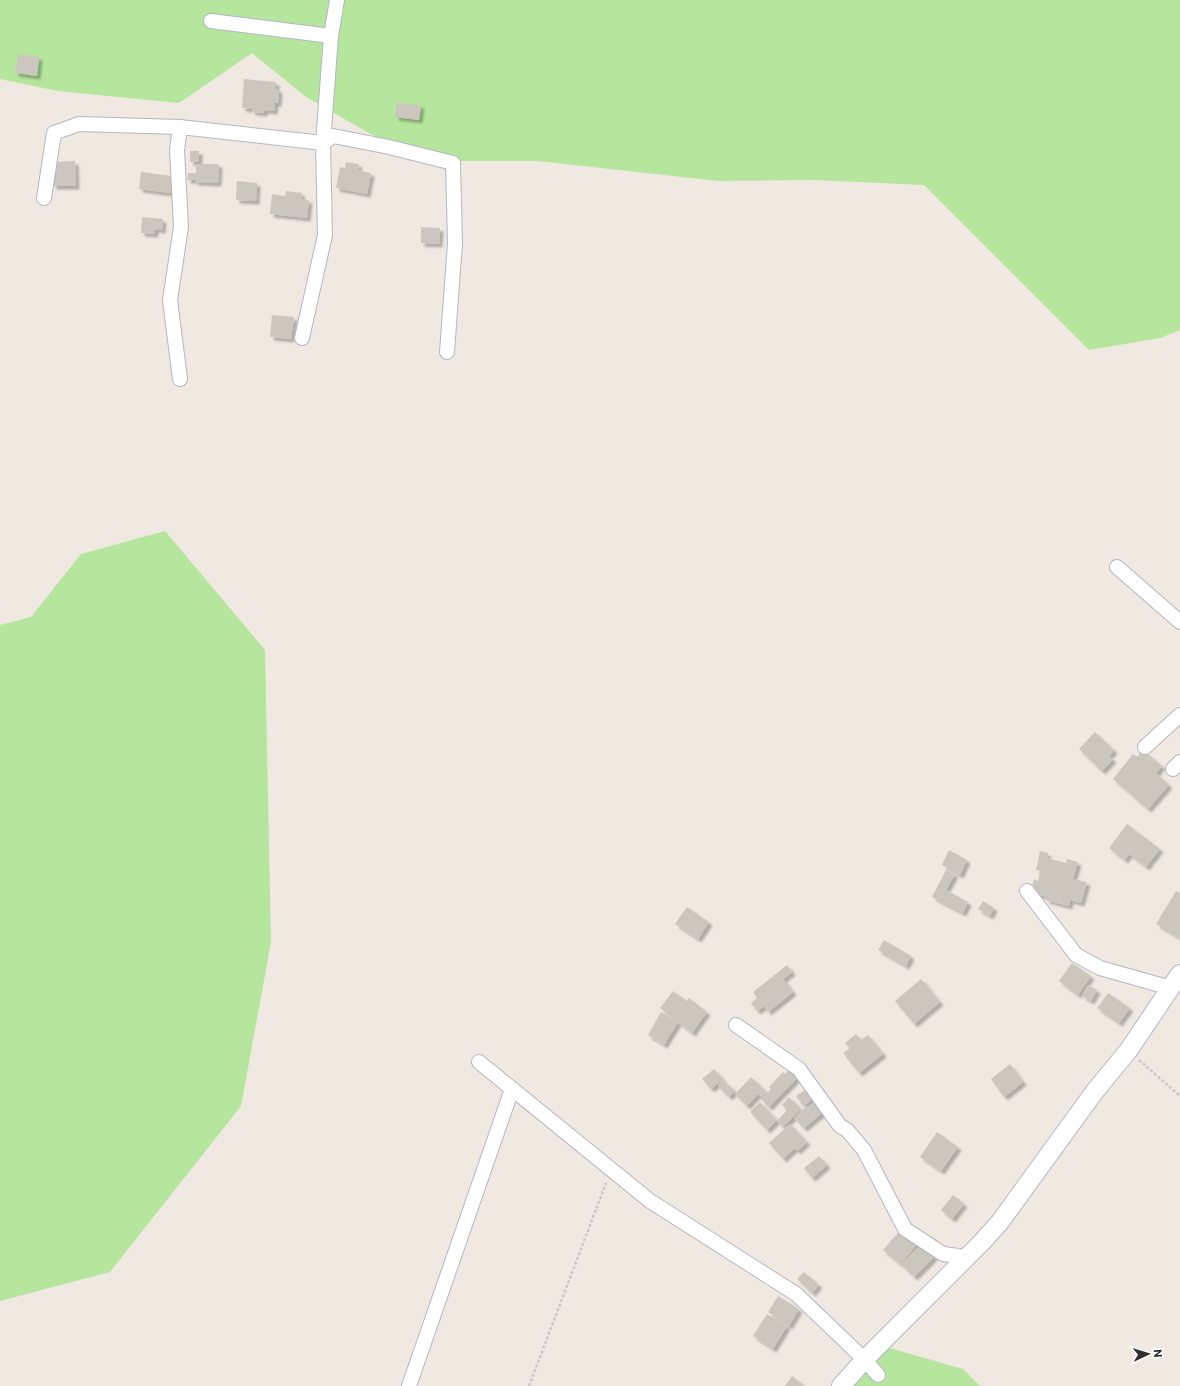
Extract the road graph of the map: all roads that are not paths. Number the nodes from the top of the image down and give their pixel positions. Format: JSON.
{"nodes":[{"id":1,"x":337,"y":0,"type":"edge"},
{"id":2,"x":211,"y":21,"type":"dead end"},
{"id":3,"x":331,"y":36,"type":"junction"},
{"id":4,"x":180,"y":127,"type":"junction"},
{"id":5,"x":323,"y":144,"type":"junction"},
{"id":6,"x":44,"y":198,"type":"dead end"},
{"id":7,"x":302,"y":338,"type":"dead end"},
{"id":8,"x":447,"y":352,"type":"dead end"},
{"id":9,"x":180,"y":379,"type":"dead end"},
{"id":10,"x":1117,"y":567,"type":"dead end"},
{"id":11,"x":1180,"y":622,"type":"edge"},
{"id":12,"x":1180,"y":715,"type":"edge"},
{"id":13,"x":1145,"y":747,"type":"dead end"},
{"id":14,"x":1027,"y":891,"type":"dead end"},
{"id":15,"x":1175,"y":981,"type":"edge"},
{"id":16,"x":736,"y":1025,"type":"dead end"},
{"id":17,"x":479,"y":1062,"type":"dead end"},
{"id":18,"x":512,"y":1089,"type":"junction"},
{"id":19,"x":966,"y":1257,"type":"junction"},
{"id":20,"x":864,"y":1359,"type":"junction"},
{"id":21,"x":878,"y":1374,"type":"dead end"},
{"id":22,"x":409,"y":1386,"type":"edge"},
{"id":23,"x":841,"y":1386,"type":"edge"}],
"edges":[{"from":1,"to":3,"type":"street"},
{"from":2,"to":3,"type":"street"},
{"from":3,"to":5,"type":"street"},
{"from":4,"to":5,"type":"street"},
{"from":4,"to":6,"type":"street"},
{"from":4,"to":9,"type":"street"},
{"from":5,"to":7,"type":"street"},
{"from":5,"to":8,"type":"street"},
{"from":10,"to":11,"type":"street"},
{"from":12,"to":13,"type":"street"},
{"from":14,"to":15,"type":"street"},
{"from":15,"to":19,"type":"street"},
{"from":16,"to":19,"type":"street"},
{"from":17,"to":18,"type":"street"},
{"from":18,"to":20,"type":"street"},
{"from":18,"to":22,"type":"street"},
{"from":19,"to":20,"type":"street"},
{"from":20,"to":21,"type":"street"},
{"from":20,"to":23,"type":"street"}]}
